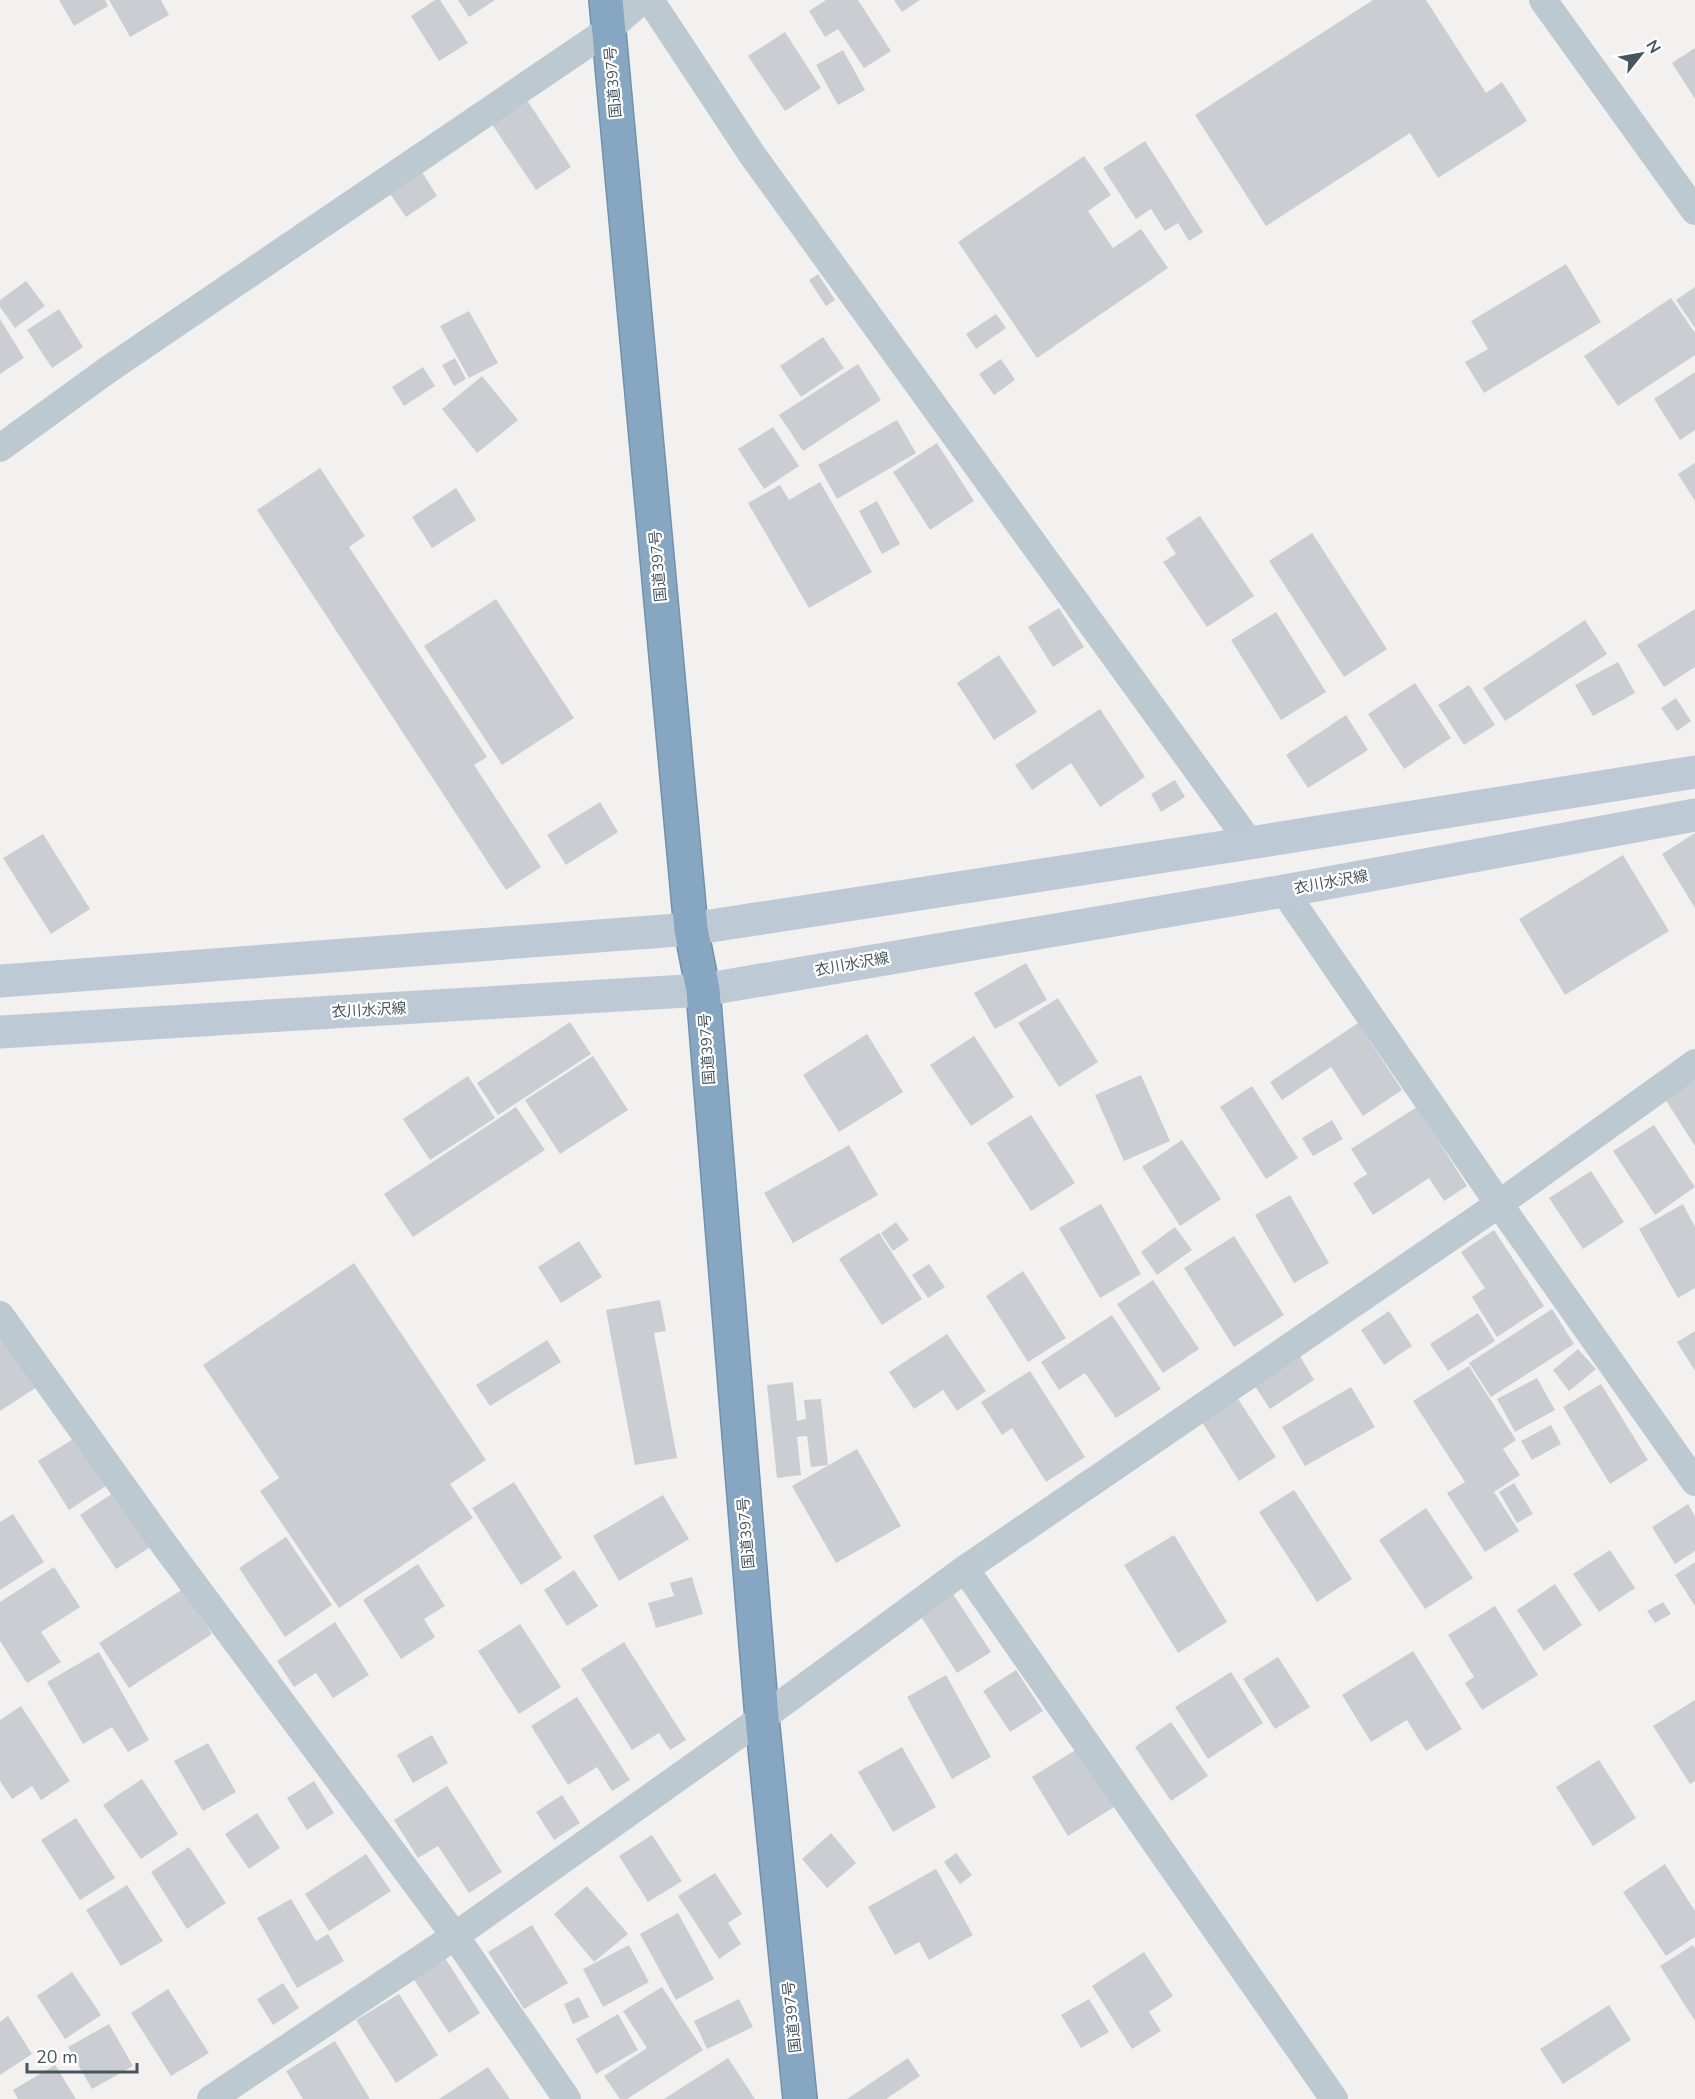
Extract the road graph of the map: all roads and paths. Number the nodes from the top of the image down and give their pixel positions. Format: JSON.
{"nodes":[{"id":1,"x":642,"y":0,"type":"edge"},
{"id":2,"x":650,"y":0,"type":"edge"},
{"id":3,"x":1542,"y":0,"type":"edge"},
{"id":4,"x":607,"y":15,"type":"edge"},
{"id":5,"x":1695,"y":211,"type":"edge"},
{"id":6,"x":0,"y":448,"type":"edge"},
{"id":7,"x":1695,"y":772,"type":"edge"},
{"id":8,"x":1695,"y":815,"type":"edge"},
{"id":9,"x":1250,"y":843,"type":"junction"},
{"id":10,"x":1284,"y":891,"type":"junction"},
{"id":11,"x":691,"y":929,"type":"junction"},
{"id":12,"x":0,"y":981,"type":"edge"},
{"id":13,"x":703,"y":990,"type":"junction"},
{"id":14,"x":0,"y":1032,"type":"edge"},
{"id":15,"x":1695,"y":1063,"type":"edge"},
{"id":16,"x":1499,"y":1204,"type":"junction"},
{"id":17,"x":0,"y":1315,"type":"edge"},
{"id":18,"x":1695,"y":1482,"type":"edge"},
{"id":19,"x":965,"y":1569,"type":"junction"},
{"id":20,"x":762,"y":1718,"type":"junction"},
{"id":21,"x":455,"y":1936,"type":"junction"},
{"id":22,"x":211,"y":2099,"type":"edge"},
{"id":23,"x":567,"y":2099,"type":"edge"},
{"id":24,"x":800,"y":2099,"type":"edge"},
{"id":25,"x":1334,"y":2099,"type":"edge"}],
"edges":[{"from":1,"to":4,"type":"street"},
{"from":2,"to":9,"type":"street"},
{"from":3,"to":5,"type":"street"},
{"from":4,"to":6,"type":"street"},
{"from":4,"to":11,"type":"highway","name":"国道397号"},
{"from":7,"to":9,"type":"main road"},
{"from":8,"to":10,"type":"main road","name":"衣川水沢線"},
{"from":9,"to":11,"type":"main road"},
{"from":10,"to":13,"type":"main road","name":"衣川水沢線"},
{"from":10,"to":16,"type":"street"},
{"from":11,"to":12,"type":"main road"},
{"from":11,"to":13,"type":"highway","name":"国道397号"},
{"from":13,"to":14,"type":"main road","name":"衣川水沢線"},
{"from":13,"to":20,"type":"highway","name":"国道397号"},
{"from":15,"to":16,"type":"street"},
{"from":16,"to":18,"type":"street"},
{"from":16,"to":19,"type":"street"},
{"from":17,"to":21,"type":"street"},
{"from":19,"to":20,"type":"street"},
{"from":19,"to":25,"type":"street"},
{"from":20,"to":21,"type":"street"},
{"from":20,"to":24,"type":"highway","name":"国道397号"},
{"from":21,"to":22,"type":"street"},
{"from":21,"to":23,"type":"street"}]}
